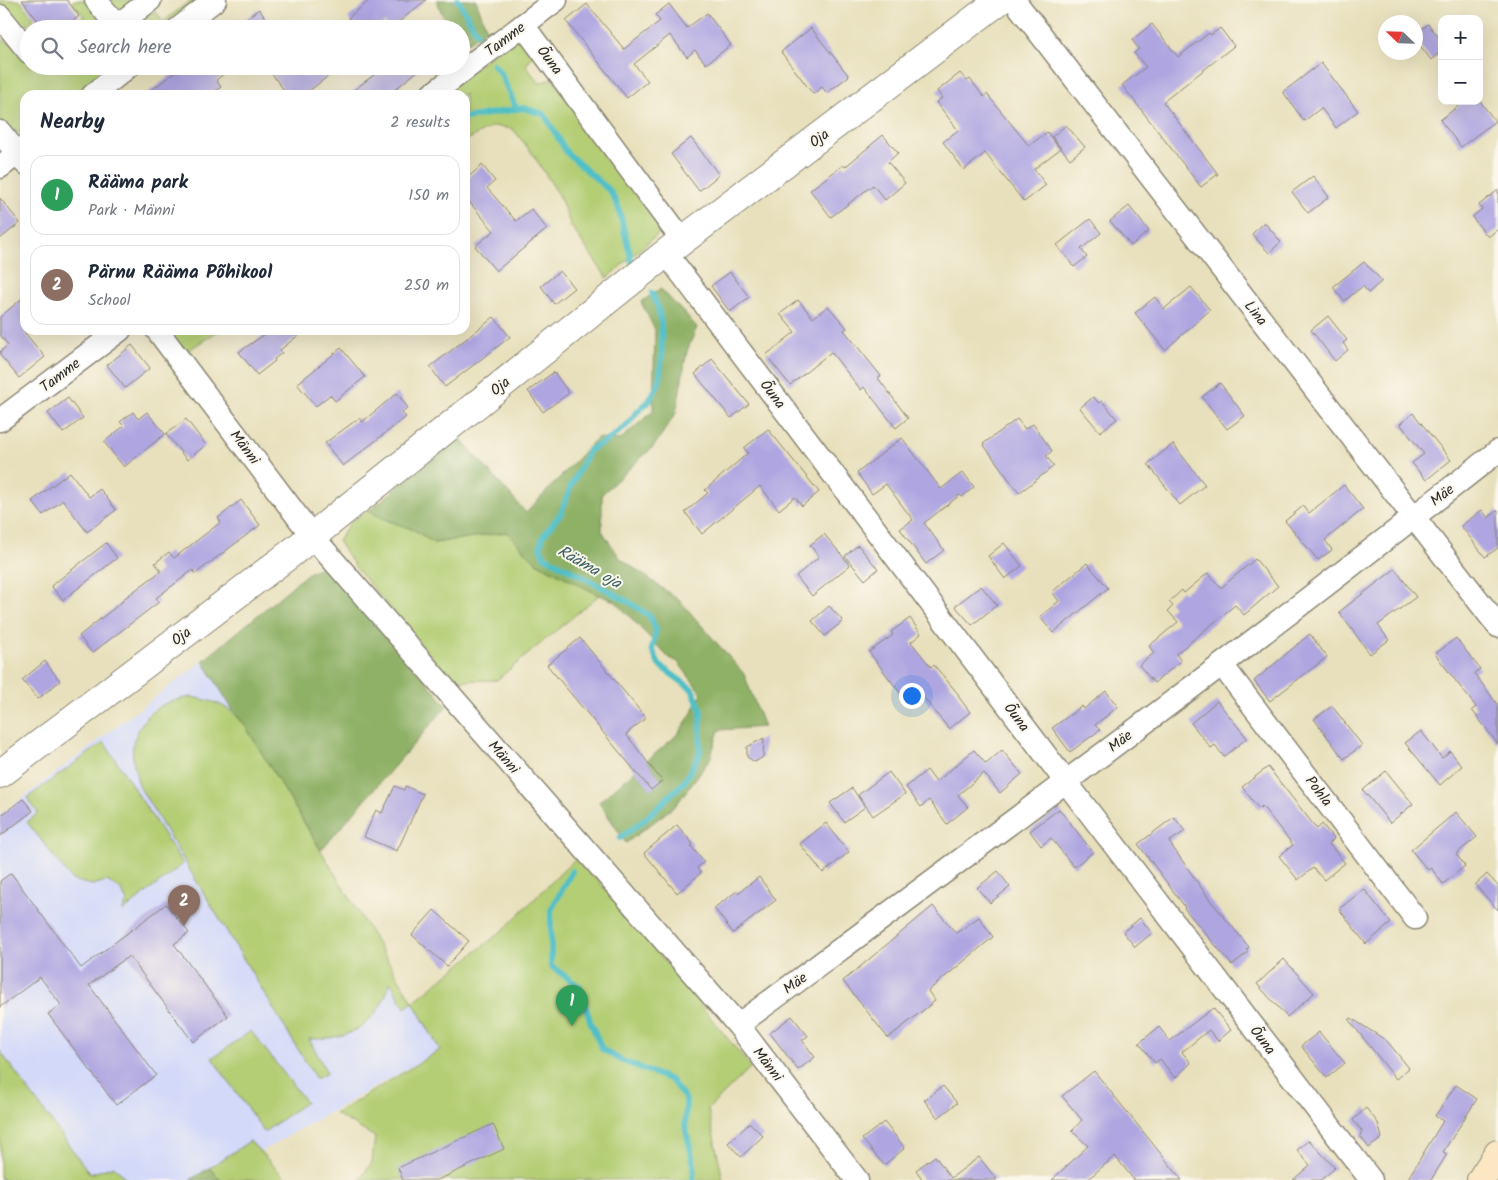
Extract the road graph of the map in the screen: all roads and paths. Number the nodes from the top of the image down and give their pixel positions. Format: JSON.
{"nodes":[{"id":1,"x":96,"y":0,"type":"edge"},
{"id":2,"x":150,"y":0,"type":"edge"},
{"id":3,"x":215,"y":0,"type":"edge"},
{"id":4,"x":556,"y":0,"type":"edge"},
{"id":5,"x":1000,"y":0,"type":"edge"},
{"id":6,"x":1014,"y":0,"type":"edge"},
{"id":7,"x":0,"y":16,"type":"edge"},
{"id":8,"x":110,"y":20,"type":"edge"},
{"id":9,"x":124,"y":20,"type":"edge"},
{"id":10,"x":189,"y":20,"type":"edge"},
{"id":11,"x":523,"y":25,"type":"junction"},
{"id":12,"x":20,"y":41,"type":"edge"},
{"id":13,"x":470,"y":65,"type":"edge"},
{"id":14,"x":118,"y":75,"type":"edge"},
{"id":15,"x":457,"y":75,"type":"edge"},
{"id":16,"x":99,"y":90,"type":"edge"},
{"id":17,"x":438,"y":90,"type":"edge"},
{"id":18,"x":0,"y":132,"type":"edge"},
{"id":19,"x":17,"y":158,"type":"edge"},
{"id":20,"x":674,"y":247,"type":"junction"},
{"id":21,"x":113,"y":335,"type":"edge"},
{"id":22,"x":161,"y":335,"type":"edge"},
{"id":23,"x":0,"y":420,"type":"edge"},
{"id":24,"x":1498,"y":451,"type":"edge"},
{"id":25,"x":1414,"y":517,"type":"junction"},
{"id":26,"x":312,"y":536,"type":"junction"},
{"id":27,"x":1498,"y":626,"type":"edge"},
{"id":28,"x":1222,"y":665,"type":"junction"},
{"id":29,"x":0,"y":774,"type":"edge"},
{"id":30,"x":1066,"y":782,"type":"junction"},
{"id":31,"x":1415,"y":918,"type":"dead end"},
{"id":32,"x":738,"y":1025,"type":"junction"},
{"id":33,"x":1498,"y":1154,"type":"edge"},
{"id":34,"x":858,"y":1180,"type":"edge"},
{"id":35,"x":1370,"y":1180,"type":"edge"},
{"id":36,"x":1481,"y":1180,"type":"edge"}],
"edges":[{"from":1,"to":8,"type":"street"},
{"from":2,"to":9,"type":"street"},
{"from":3,"to":10,"type":"street"},
{"from":4,"to":11,"type":"street","name":"Tamme"},
{"from":5,"to":20,"type":"street","name":"Oja"},
{"from":6,"to":25,"type":"street","name":"Lina"},
{"from":7,"to":12,"type":"street"},
{"from":11,"to":13,"type":"street","name":"Tamme"},
{"from":11,"to":20,"type":"street","name":"Õuna"},
{"from":14,"to":16,"type":"street"},
{"from":15,"to":17,"type":"street","name":"Tamme"},
{"from":18,"to":19,"type":"street"},
{"from":20,"to":26,"type":"street","name":"Oja"},
{"from":20,"to":30,"type":"street","name":"Õuna"},
{"from":21,"to":23,"type":"street","name":"Tamme"},
{"from":22,"to":26,"type":"street","name":"Männi"},
{"from":24,"to":25,"type":"street","name":"Mäe"},
{"from":25,"to":27,"type":"street","name":"Lina"},
{"from":25,"to":28,"type":"street","name":"Mäe"},
{"from":26,"to":29,"type":"street","name":"Oja"},
{"from":26,"to":32,"type":"street","name":"Männi"},
{"from":28,"to":30,"type":"street","name":"Mäe"},
{"from":28,"to":31,"type":"street","name":"Pohla"},
{"from":30,"to":32,"type":"street","name":"Mäe"},
{"from":30,"to":35,"type":"street","name":"Õuna"},
{"from":32,"to":34,"type":"street","name":"Männi"},
{"from":33,"to":36,"type":"main road"}]}
